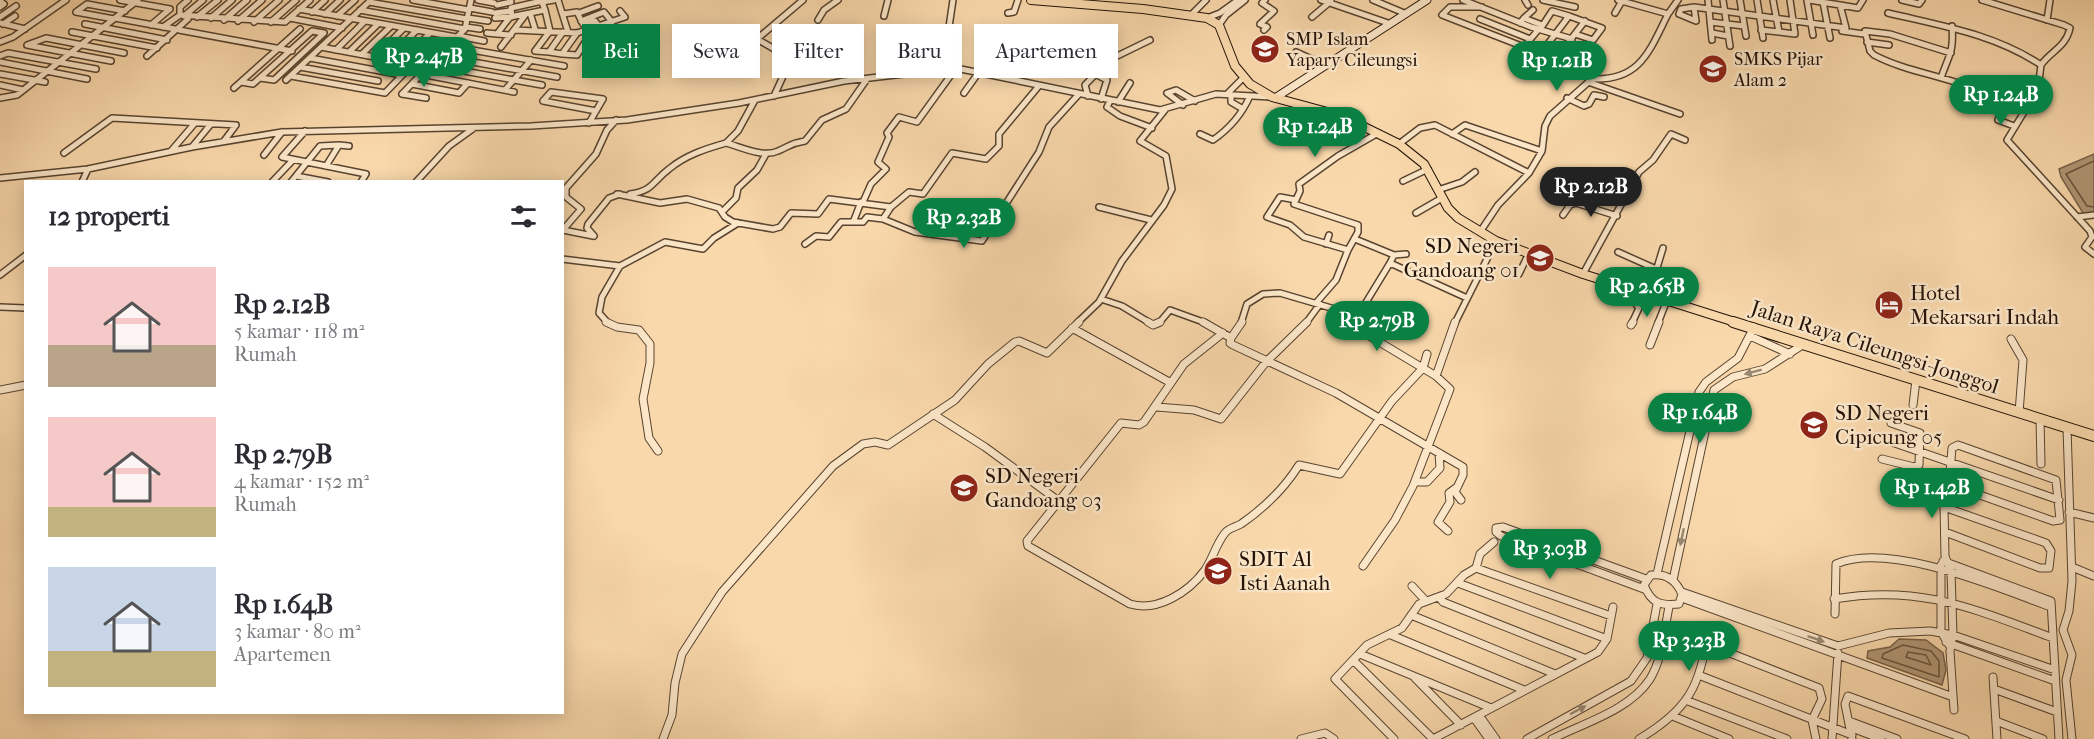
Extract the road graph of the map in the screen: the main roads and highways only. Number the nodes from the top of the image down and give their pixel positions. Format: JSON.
{"nodes":[{"id":1,"x":1031,"y":0,"type":"edge"},
{"id":2,"x":1062,"y":1,"type":"edge"},
{"id":3,"x":2094,"y":436,"type":"edge"}],
"edges":[{"from":1,"to":2,"type":"main road"},
{"from":2,"to":3,"type":"main road","name":"Jalan Raya Cileungsi-Jonggol"}]}
